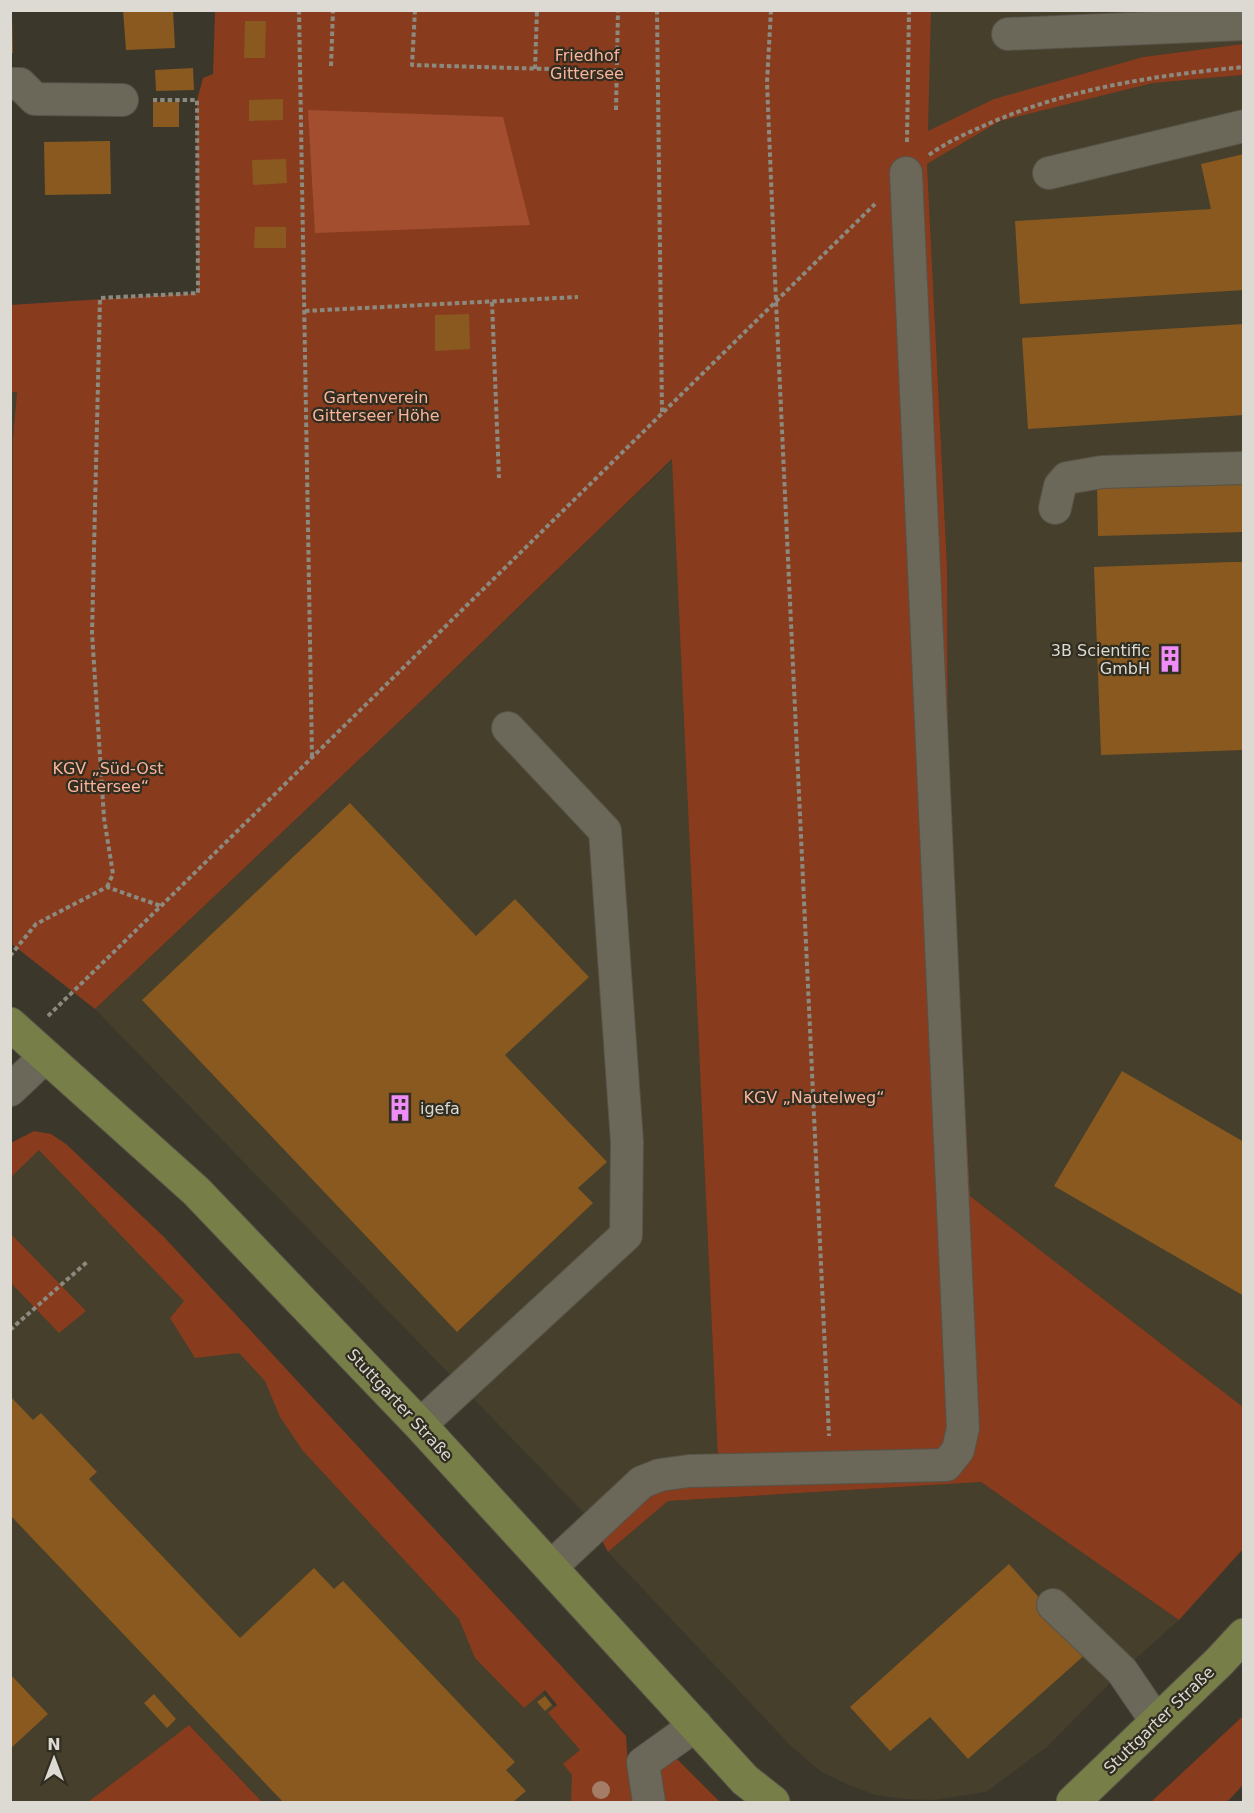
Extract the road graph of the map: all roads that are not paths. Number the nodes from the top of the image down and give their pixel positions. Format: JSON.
{"nodes":[{"id":1,"x":1244,"y":24,"type":"edge"},
{"id":2,"x":1008,"y":34,"type":"dead end"},
{"id":3,"x":10,"y":84,"type":"edge"},
{"id":4,"x":122,"y":100,"type":"road end"},
{"id":5,"x":1244,"y":126,"type":"edge"},
{"id":6,"x":906,"y":173,"type":"road end"},
{"id":7,"x":1049,"y":173,"type":"dead end"},
{"id":8,"x":1244,"y":468,"type":"edge"},
{"id":9,"x":1055,"y":508,"type":"dead end"},
{"id":10,"x":507,"y":728,"type":"dead end"},
{"id":11,"x":27,"y":1039,"type":"edge"},
{"id":12,"x":10,"y":1090,"type":"edge"},
{"id":13,"x":420,"y":1425,"type":"junction"},
{"id":14,"x":551,"y":1567,"type":"junction"},
{"id":15,"x":1053,"y":1605,"type":"dead end"},
{"id":16,"x":1244,"y":1635,"type":"edge"},
{"id":17,"x":1156,"y":1721,"type":"junction"},
{"id":18,"x":696,"y":1725,"type":"junction"},
{"id":19,"x":649,"y":1803,"type":"edge"},
{"id":20,"x":773,"y":1803,"type":"edge"},
{"id":21,"x":1072,"y":1803,"type":"edge"}],
"edges":[{"from":1,"to":2,"type":"street"},
{"from":3,"to":4,"type":"street"},
{"from":5,"to":7,"type":"street"},
{"from":6,"to":14,"type":"street"},
{"from":8,"to":9,"type":"street"},
{"from":10,"to":13,"type":"street"},
{"from":11,"to":12,"type":"street"},
{"from":11,"to":13,"type":"main road","name":"Stuttgarter Straße"},
{"from":13,"to":14,"type":"main road","name":"Stuttgarter Straße"},
{"from":14,"to":18,"type":"main road","name":"Stuttgarter Straße"},
{"from":15,"to":17,"type":"street"},
{"from":16,"to":17,"type":"main road","name":"Stuttgarter Straße"},
{"from":17,"to":21,"type":"main road","name":"Stuttgarter Straße"},
{"from":18,"to":19,"type":"street"},
{"from":18,"to":20,"type":"main road","name":"Stuttgarter Straße"}]}
